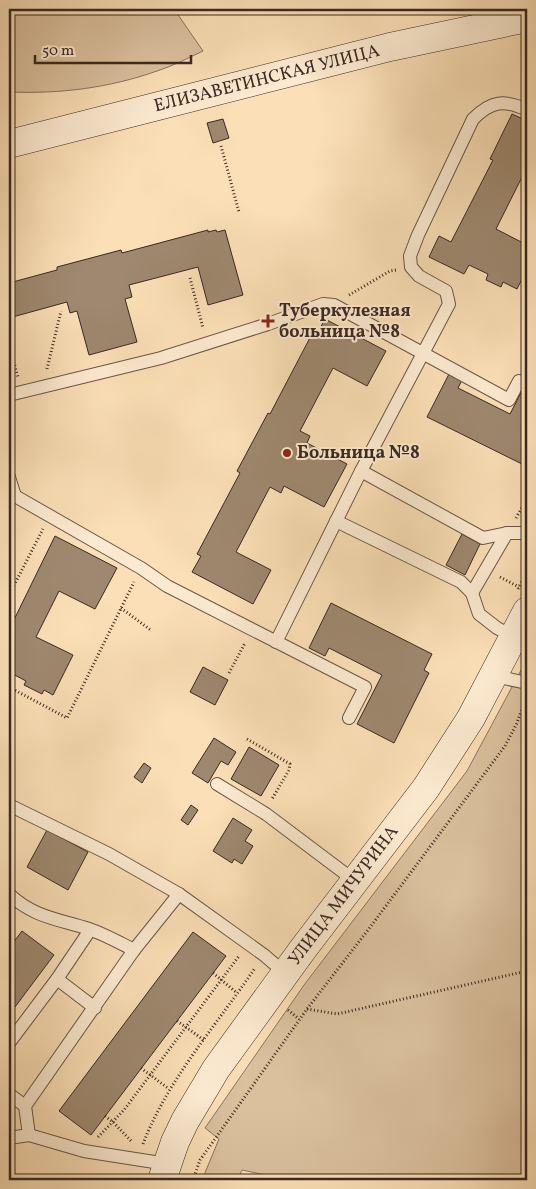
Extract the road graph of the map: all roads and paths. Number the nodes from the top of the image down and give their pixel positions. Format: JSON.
{"nodes":[{"id":1,"x":527,"y":18,"type":"edge"},
{"id":2,"x":527,"y":110,"type":"edge"},
{"id":3,"x":9,"y":144,"type":"edge"},
{"id":4,"x":221,"y":146,"type":"dead end"},
{"id":5,"x":239,"y":212,"type":"dead end"},
{"id":6,"x":411,"y":267,"type":"junction"},
{"id":7,"x":190,"y":278,"type":"dead end"},
{"id":8,"x":334,"y":305,"type":"junction"},
{"id":9,"x":61,"y":311,"type":"dead end"},
{"id":10,"x":206,"y":344,"type":"junction"},
{"id":11,"x":9,"y":345,"type":"edge"},
{"id":12,"x":422,"y":353,"type":"junction"},
{"id":13,"x":519,"y":381,"type":"dead end"},
{"id":14,"x":43,"y":387,"type":"junction"},
{"id":15,"x":22,"y":392,"type":"junction"},
{"id":16,"x":9,"y":395,"type":"edge"},
{"id":17,"x":361,"y":471,"type":"junction"},
{"id":18,"x":9,"y":476,"type":"edge"},
{"id":19,"x":12,"y":497,"type":"edge"},
{"id":20,"x":49,"y":516,"type":"junction"},
{"id":21,"x":336,"y":521,"type":"junction"},
{"id":22,"x":507,"y":533,"type":"junction"},
{"id":23,"x":527,"y":535,"type":"edge"},
{"id":24,"x":141,"y":568,"type":"junction"},
{"id":25,"x":472,"y":593,"type":"junction"},
{"id":26,"x":9,"y":595,"type":"edge"},
{"id":27,"x":122,"y":608,"type":"junction"},
{"id":28,"x":527,"y":612,"type":"edge"},
{"id":29,"x":252,"y":629,"type":"junction"},
{"id":30,"x":152,"y":631,"type":"dead end"},
{"id":31,"x":514,"y":637,"type":"junction"},
{"id":32,"x":276,"y":642,"type":"junction"},
{"id":33,"x":229,"y":673,"type":"dead end"},
{"id":34,"x":494,"y":676,"type":"junction"},
{"id":35,"x":527,"y":683,"type":"edge"},
{"id":36,"x":9,"y":687,"type":"edge"},
{"id":37,"x":527,"y":694,"type":"edge"},
{"id":38,"x":349,"y":718,"type":"dead end"},
{"id":39,"x":247,"y":739,"type":"dead end"},
{"id":40,"x":217,"y":784,"type":"dead end"},
{"id":41,"x":9,"y":805,"type":"edge"},
{"id":42,"x":264,"y":813,"type":"junction"},
{"id":43,"x":355,"y":881,"type":"junction"},
{"id":44,"x":9,"y":894,"type":"edge"},
{"id":45,"x":179,"y":894,"type":"junction"},
{"id":46,"x":90,"y":930,"type":"junction"},
{"id":47,"x":134,"y":950,"type":"junction"},
{"id":48,"x":241,"y":954,"type":"dead end"},
{"id":49,"x":527,"y":972,"type":"edge"},
{"id":50,"x":213,"y":973,"type":"dead end"},
{"id":51,"x":285,"y":973,"type":"junction"},
{"id":52,"x":57,"y":979,"type":"junction"},
{"id":53,"x":221,"y":980,"type":"junction"},
{"id":54,"x":237,"y":993,"type":"dead end"},
{"id":55,"x":95,"y":1008,"type":"junction"},
{"id":56,"x":307,"y":1009,"type":"junction"},
{"id":57,"x":177,"y":1020,"type":"dead end"},
{"id":58,"x":186,"y":1027,"type":"junction"},
{"id":59,"x":204,"y":1040,"type":"dead end"},
{"id":60,"x":9,"y":1043,"type":"edge"},
{"id":61,"x":141,"y":1068,"type":"dead end"},
{"id":62,"x":150,"y":1075,"type":"junction"},
{"id":63,"x":169,"y":1089,"type":"dead end"},
{"id":64,"x":9,"y":1094,"type":"edge"},
{"id":65,"x":25,"y":1106,"type":"junction"},
{"id":66,"x":105,"y":1116,"type":"dead end"},
{"id":67,"x":113,"y":1122,"type":"junction"},
{"id":68,"x":29,"y":1135,"type":"junction"},
{"id":69,"x":9,"y":1138,"type":"edge"},
{"id":70,"x":133,"y":1143,"type":"dead end"},
{"id":71,"x":84,"y":1151,"type":"junction"},
{"id":72,"x":165,"y":1172,"type":"edge"},
{"id":73,"x":193,"y":1180,"type":"edge"}],
"edges":[{"from":1,"to":3,"type":"main road","name":"ЕЛИЗАВЕТИНСКАЯ УЛИЦА"},
{"from":2,"to":6,"type":"lane"},
{"from":4,"to":5,"type":"path"},
{"from":6,"to":8,"type":"path"},
{"from":6,"to":12,"type":"lane"},
{"from":7,"to":10,"type":"path"},
{"from":8,"to":10,"type":"lane"},
{"from":8,"to":12,"type":"lane"},
{"from":9,"to":14,"type":"path"},
{"from":10,"to":14,"type":"lane"},
{"from":11,"to":15,"type":"path"},
{"from":12,"to":13,"type":"lane"},
{"from":12,"to":17,"type":"lane"},
{"from":14,"to":15,"type":"lane"},
{"from":15,"to":16,"type":"lane"},
{"from":17,"to":21,"type":"lane"},
{"from":17,"to":22,"type":"lane"},
{"from":18,"to":19,"type":"lane"},
{"from":19,"to":20,"type":"lane"},
{"from":20,"to":24,"type":"lane"},
{"from":20,"to":26,"type":"path"},
{"from":21,"to":25,"type":"lane"},
{"from":21,"to":32,"type":"lane"},
{"from":22,"to":23,"type":"lane"},
{"from":22,"to":25,"type":"lane"},
{"from":24,"to":27,"type":"path"},
{"from":24,"to":29,"type":"lane"},
{"from":25,"to":31,"type":"lane"},
{"from":27,"to":30,"type":"path"},
{"from":27,"to":36,"type":"path"},
{"from":28,"to":31,"type":"main road","name":"УЛИЦА МИЧУРИНА"},
{"from":29,"to":32,"type":"lane"},
{"from":29,"to":33,"type":"path"},
{"from":31,"to":34,"type":"main road","name":"УЛИЦА МИЧУРИНА"},
{"from":32,"to":38,"type":"lane"},
{"from":34,"to":35,"type":"lane"},
{"from":34,"to":43,"type":"main road","name":"УЛИЦА МИЧУРИНА"},
{"from":37,"to":56,"type":"path"},
{"from":39,"to":42,"type":"path"},
{"from":40,"to":42,"type":"lane"},
{"from":41,"to":45,"type":"lane"},
{"from":42,"to":43,"type":"lane"},
{"from":43,"to":51,"type":"main road","name":"УЛИЦА МИЧУРИНА"},
{"from":44,"to":46,"type":"lane"},
{"from":45,"to":47,"type":"lane"},
{"from":45,"to":51,"type":"lane"},
{"from":46,"to":47,"type":"lane"},
{"from":46,"to":52,"type":"lane"},
{"from":47,"to":55,"type":"lane"},
{"from":48,"to":53,"type":"path"},
{"from":49,"to":56,"type":"path"},
{"from":50,"to":53,"type":"path"},
{"from":51,"to":72,"type":"main road","name":"УЛИЦА МИЧУРИНА"},
{"from":52,"to":55,"type":"lane"},
{"from":52,"to":60,"type":"lane"},
{"from":53,"to":54,"type":"path"},
{"from":53,"to":58,"type":"path"},
{"from":55,"to":65,"type":"lane"},
{"from":56,"to":73,"type":"path"},
{"from":57,"to":58,"type":"path"},
{"from":58,"to":59,"type":"path"},
{"from":58,"to":62,"type":"path"},
{"from":61,"to":62,"type":"path"},
{"from":62,"to":63,"type":"path"},
{"from":62,"to":67,"type":"path"},
{"from":64,"to":65,"type":"lane"},
{"from":65,"to":68,"type":"lane"},
{"from":66,"to":67,"type":"path"},
{"from":67,"to":70,"type":"path"},
{"from":67,"to":71,"type":"path"},
{"from":68,"to":69,"type":"lane"},
{"from":68,"to":71,"type":"lane"},
{"from":71,"to":72,"type":"lane"}]}
